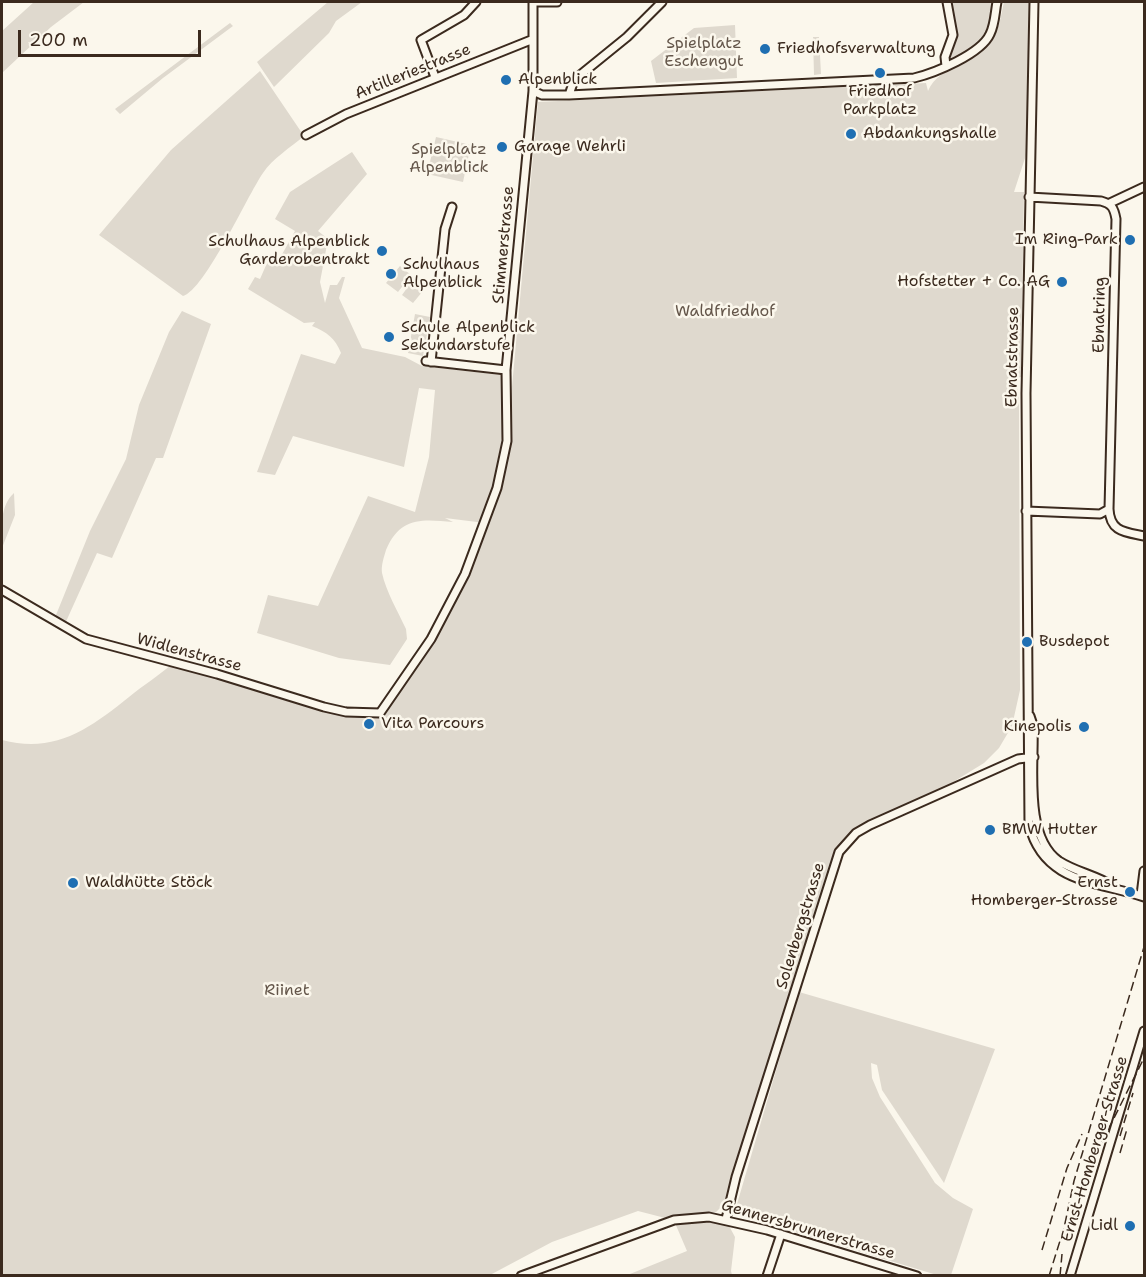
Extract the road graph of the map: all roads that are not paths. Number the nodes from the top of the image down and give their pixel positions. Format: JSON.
{"nodes":[{"id":1,"x":476,"y":2,"type":"edge"},
{"id":2,"x":533,"y":2,"type":"edge"},
{"id":3,"x":557,"y":2,"type":"edge"},
{"id":4,"x":662,"y":2,"type":"edge"},
{"id":5,"x":947,"y":2,"type":"edge"},
{"id":6,"x":997,"y":2,"type":"edge"},
{"id":7,"x":1034,"y":2,"type":"edge"},
{"id":8,"x":531,"y":40,"type":"junction"},
{"id":9,"x":946,"y":66,"type":"junction"},
{"id":10,"x":435,"y":77,"type":"junction"},
{"id":11,"x":533,"y":91,"type":"junction"},
{"id":12,"x":569,"y":95,"type":"junction"},
{"id":13,"x":306,"y":135,"type":"dead end"},
{"id":14,"x":1144,"y":187,"type":"edge"},
{"id":15,"x":1029,"y":197,"type":"junction"},
{"id":16,"x":1110,"y":203,"type":"junction"},
{"id":17,"x":452,"y":207,"type":"dead end"},
{"id":18,"x":507,"y":370,"type":"junction"},
{"id":19,"x":1109,"y":509,"type":"junction"},
{"id":20,"x":1026,"y":511,"type":"junction"},
{"id":21,"x":1144,"y":536,"type":"edge"},
{"id":22,"x":2,"y":590,"type":"edge"},
{"id":23,"x":380,"y":713,"type":"joint"},
{"id":24,"x":1030,"y":757,"type":"junction"},
{"id":25,"x":1144,"y":871,"type":"edge"},
{"id":26,"x":1143,"y":896,"type":"edge"},
{"id":27,"x":1144,"y":1031,"type":"edge"},
{"id":28,"x":726,"y":1219,"type":"junction"},
{"id":29,"x":781,"y":1234,"type":"junction"},
{"id":30,"x":521,"y":1275,"type":"edge"},
{"id":31,"x":767,"y":1275,"type":"edge"},
{"id":32,"x":917,"y":1275,"type":"edge"},
{"id":33,"x":1070,"y":1275,"type":"edge"}],
"edges":[{"from":1,"to":10,"type":"street"},
{"from":2,"to":3,"type":"street"},
{"from":2,"to":8,"type":"street","name":"Stimmerstrasse"},
{"from":4,"to":12,"type":"street"},
{"from":5,"to":9,"type":"street"},
{"from":6,"to":9,"type":"street"},
{"from":7,"to":15,"type":"street","name":"Ebnatstrasse"},
{"from":8,"to":10,"type":"street","name":"Artilleriestrasse"},
{"from":8,"to":11,"type":"street","name":"Stimmerstrasse"},
{"from":9,"to":12,"type":"street"},
{"from":10,"to":13,"type":"street","name":"Artilleriestrasse"},
{"from":11,"to":12,"type":"street"},
{"from":11,"to":18,"type":"street","name":"Stimmerstrasse"},
{"from":14,"to":16,"type":"street"},
{"from":15,"to":16,"type":"street"},
{"from":15,"to":20,"type":"street","name":"Ebnatstrasse"},
{"from":16,"to":19,"type":"street","name":"Ebnatring"},
{"from":17,"to":18,"type":"street"},
{"from":18,"to":23,"type":"street","name":"Stimmerstrasse"},
{"from":19,"to":20,"type":"street"},
{"from":19,"to":21,"type":"street","name":"Ebnatring"},
{"from":20,"to":24,"type":"street","name":"Ebnatstrasse"},
{"from":22,"to":23,"type":"street","name":"Widlenstrasse"},
{"from":24,"to":26,"type":"street","name":"Ebnatstrasse"},
{"from":24,"to":28,"type":"street","name":"Solenbergstrasse"},
{"from":25,"to":26,"type":"street"},
{"from":27,"to":33,"type":"street","name":"Ernst-Homberger-Strasse"},
{"from":28,"to":29,"type":"street","name":"Gennersbrunnerstrasse"},
{"from":28,"to":30,"type":"street","name":"Gennersbrunnerstrasse"},
{"from":29,"to":31,"type":"street"},
{"from":29,"to":32,"type":"street","name":"Gennersbrunnerstrasse"}]}
